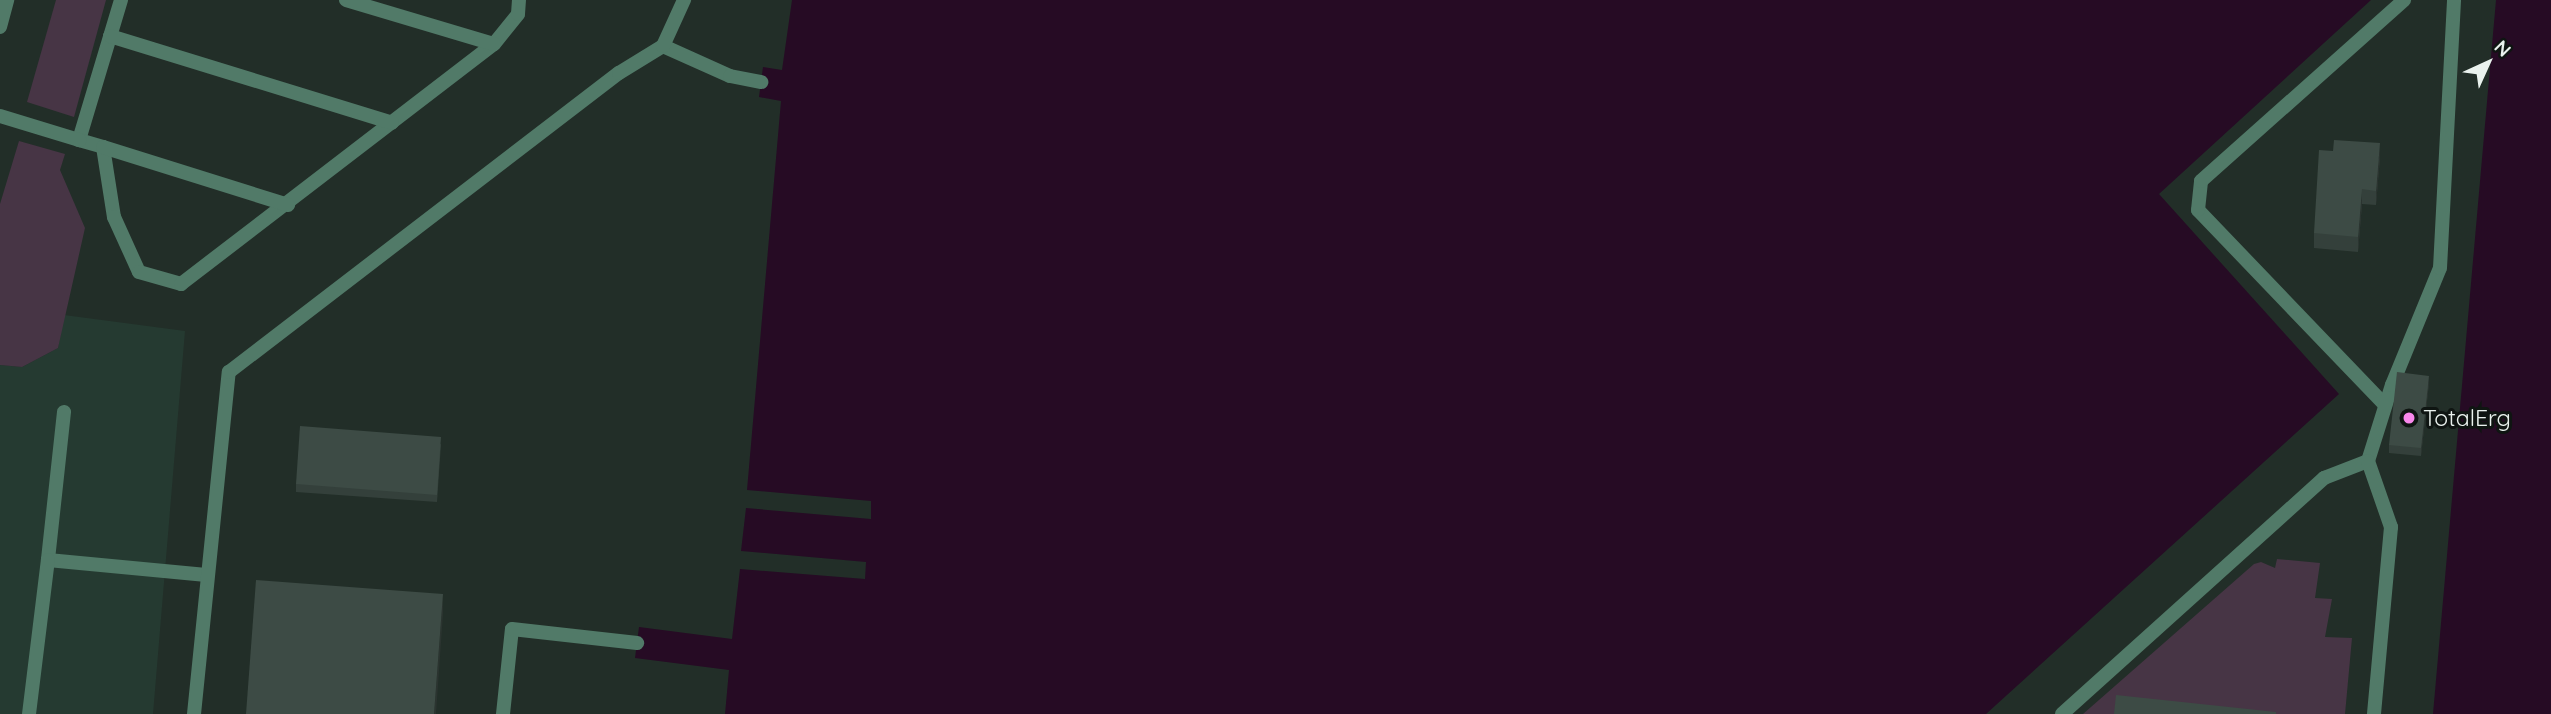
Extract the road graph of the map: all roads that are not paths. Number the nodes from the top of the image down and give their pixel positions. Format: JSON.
{"nodes":[{"id":1,"x":7,"y":0,"type":"edge"},
{"id":2,"x":121,"y":0,"type":"edge"},
{"id":3,"x":346,"y":0,"type":"edge"},
{"id":4,"x":519,"y":0,"type":"edge"},
{"id":5,"x":684,"y":0,"type":"edge"},
{"id":6,"x":2404,"y":0,"type":"edge"},
{"id":7,"x":2454,"y":0,"type":"edge"},
{"id":8,"x":0,"y":27,"type":"edge"},
{"id":9,"x":110,"y":36,"type":"junction"},
{"id":10,"x":494,"y":44,"type":"junction"},
{"id":11,"x":663,"y":46,"type":"junction"},
{"id":12,"x":761,"y":82,"type":"dead end"},
{"id":13,"x":0,"y":116,"type":"edge"},
{"id":14,"x":392,"y":123,"type":"junction"},
{"id":15,"x":79,"y":140,"type":"junction"},
{"id":16,"x":103,"y":147,"type":"junction"},
{"id":17,"x":288,"y":205,"type":"junction"},
{"id":18,"x":2385,"y":405,"type":"junction"},
{"id":19,"x":64,"y":412,"type":"dead end"},
{"id":20,"x":2368,"y":461,"type":"junction"},
{"id":21,"x":48,"y":561,"type":"junction"},
{"id":22,"x":206,"y":575,"type":"junction"},
{"id":23,"x":637,"y":643,"type":"dead end"},
{"id":24,"x":29,"y":714,"type":"edge"},
{"id":25,"x":194,"y":714,"type":"edge"},
{"id":26,"x":503,"y":714,"type":"edge"},
{"id":27,"x":2062,"y":714,"type":"edge"},
{"id":28,"x":2374,"y":714,"type":"edge"}],
"edges":[{"from":1,"to":8,"type":"lane"},
{"from":2,"to":9,"type":"lane"},
{"from":3,"to":10,"type":"lane"},
{"from":4,"to":10,"type":"lane"},
{"from":5,"to":11,"type":"lane"},
{"from":6,"to":18,"type":"lane"},
{"from":7,"to":18,"type":"lane"},
{"from":9,"to":14,"type":"lane"},
{"from":9,"to":15,"type":"lane"},
{"from":10,"to":14,"type":"lane"},
{"from":11,"to":12,"type":"lane"},
{"from":11,"to":22,"type":"lane"},
{"from":13,"to":15,"type":"lane"},
{"from":14,"to":17,"type":"lane"},
{"from":15,"to":16,"type":"lane"},
{"from":16,"to":17,"type":"lane"},
{"from":16,"to":17,"type":"lane"},
{"from":18,"to":20,"type":"lane"},
{"from":19,"to":21,"type":"lane"},
{"from":20,"to":27,"type":"lane"},
{"from":20,"to":28,"type":"lane"},
{"from":21,"to":22,"type":"lane"},
{"from":21,"to":24,"type":"lane"},
{"from":22,"to":25,"type":"lane"},
{"from":23,"to":26,"type":"lane"}]}
